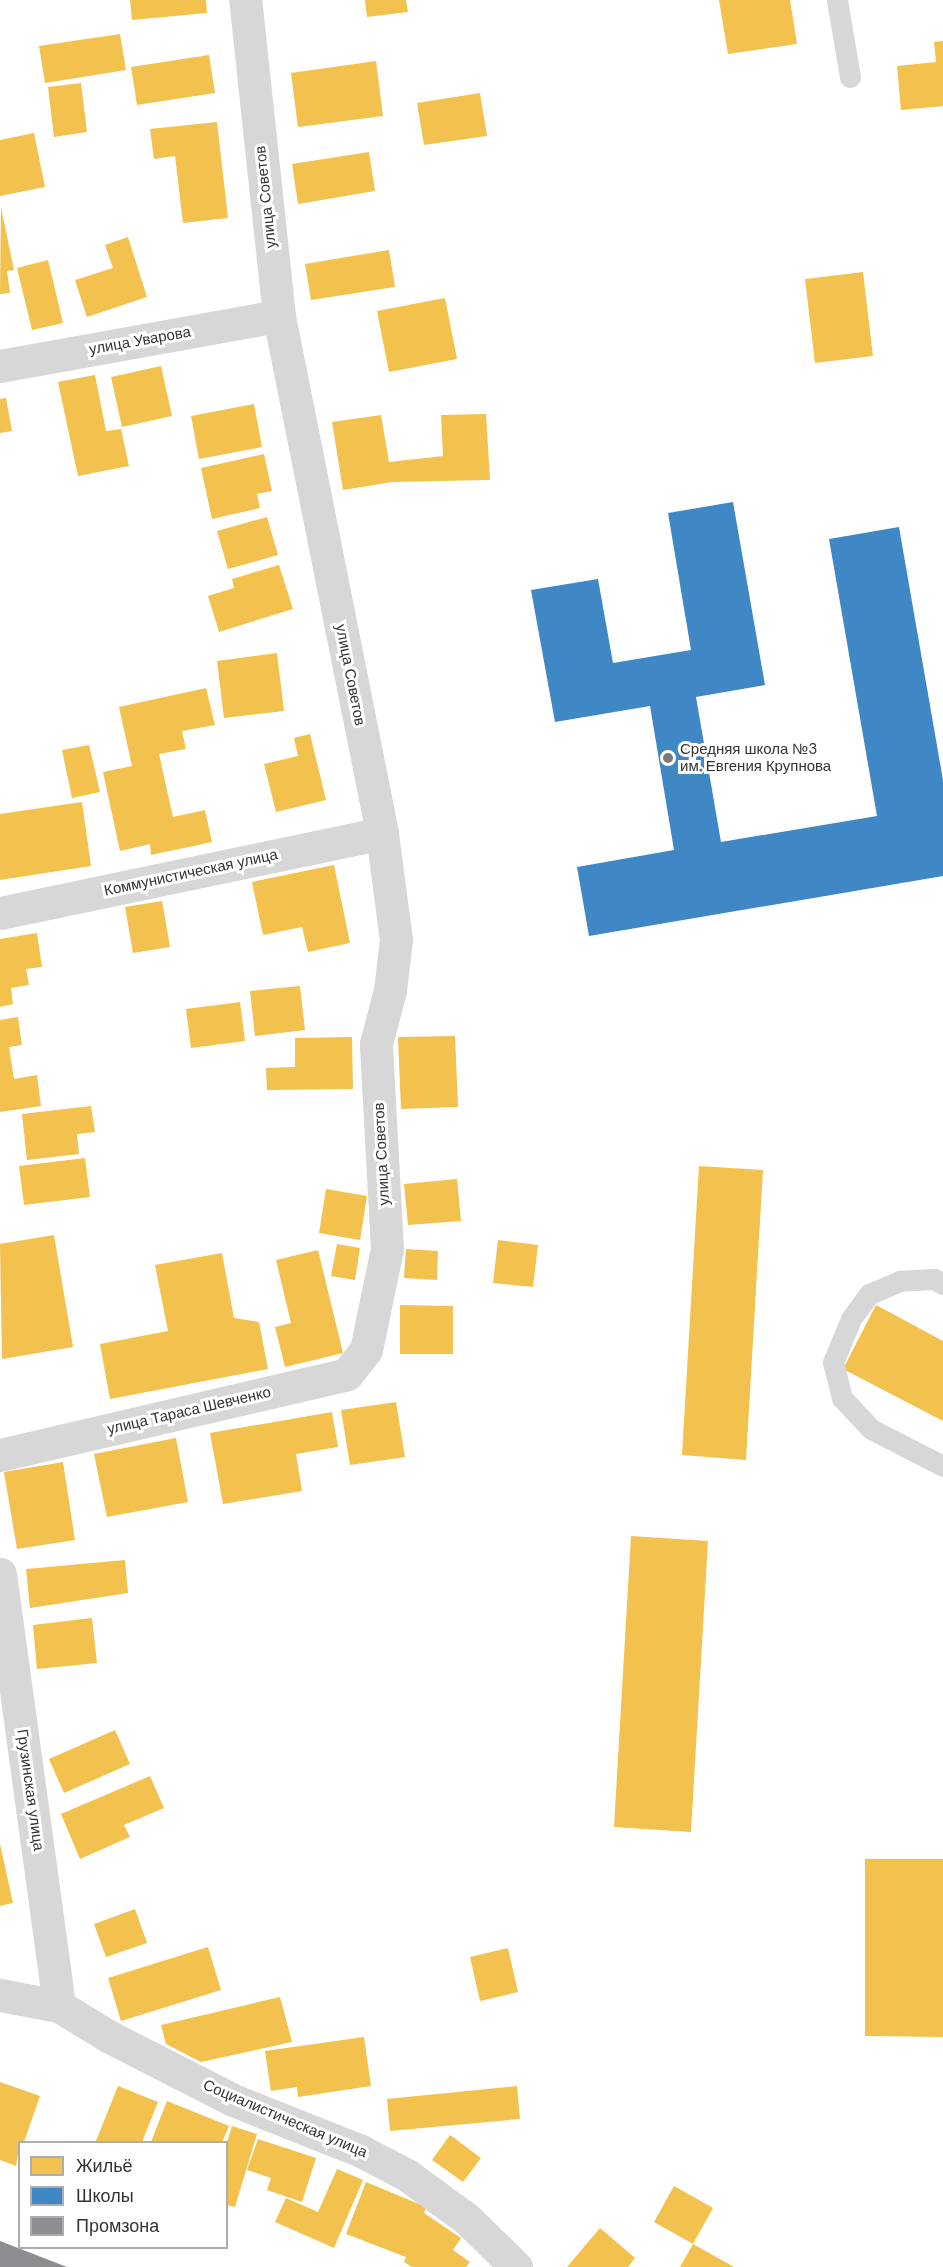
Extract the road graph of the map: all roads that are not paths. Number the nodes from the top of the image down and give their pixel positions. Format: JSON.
{"nodes":[{"id":1,"x":245,"y":0,"type":"edge"},
{"id":2,"x":837,"y":0,"type":"edge"},
{"id":3,"x":850,"y":77,"type":"dead end"},
{"id":4,"x":279,"y":316,"type":"junction"},
{"id":5,"x":0,"y":366,"type":"edge"},
{"id":6,"x":382,"y":833,"type":"junction"},
{"id":7,"x":0,"y":913,"type":"edge"},
{"id":8,"x":943,"y":1284,"type":"edge"},
{"id":9,"x":366,"y":1350,"type":"joint"},
{"id":10,"x":0,"y":1455,"type":"edge"},
{"id":11,"x":943,"y":1466,"type":"edge"},
{"id":12,"x":0,"y":1574,"type":"edge"},
{"id":13,"x":0,"y":1995,"type":"edge"},
{"id":14,"x":59,"y":2006,"type":"junction"},
{"id":15,"x":516,"y":2267,"type":"edge"}],
"edges":[{"from":1,"to":4,"type":"street","name":"улица Советов"},
{"from":2,"to":3,"type":"lane"},
{"from":4,"to":5,"type":"street","name":"улица Уварова"},
{"from":4,"to":6,"type":"street","name":"улица Советов"},
{"from":6,"to":7,"type":"street","name":"Коммунистическая улица"},
{"from":6,"to":9,"type":"street","name":"улица Советов"},
{"from":8,"to":11,"type":"lane"},
{"from":9,"to":10,"type":"street","name":"улица Тараса Шевченко"},
{"from":12,"to":14,"type":"street","name":"Грузинская улица"},
{"from":13,"to":14,"type":"street","name":"Социалистическая улица"},
{"from":14,"to":15,"type":"street","name":"Социалистическая улица"}]}
